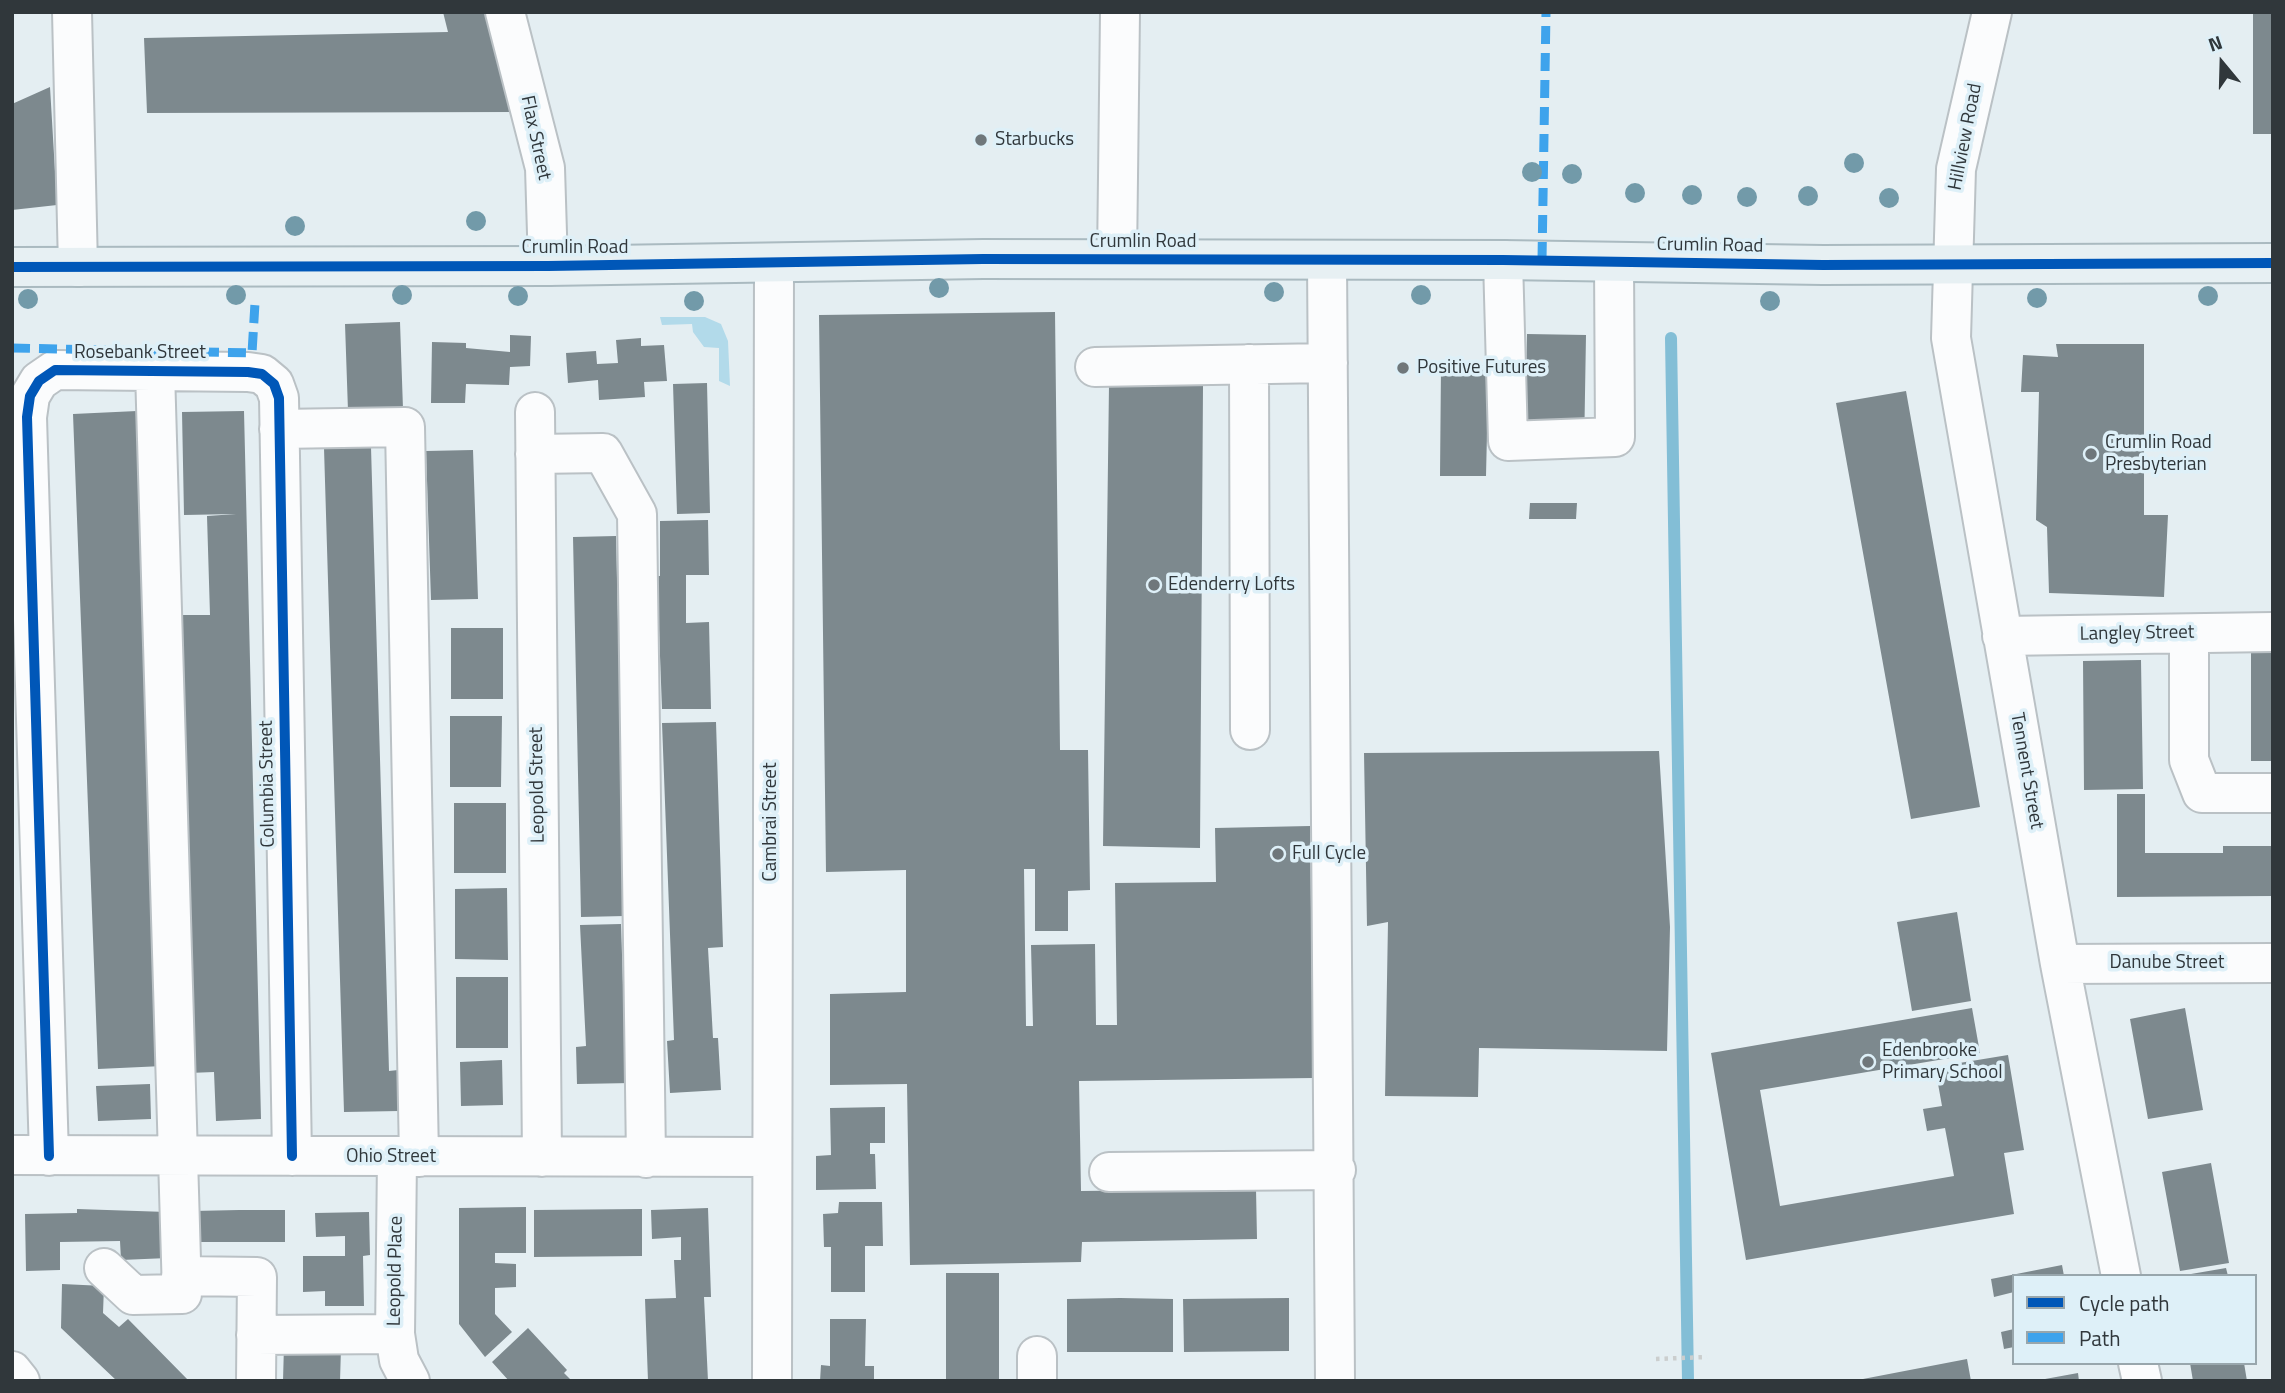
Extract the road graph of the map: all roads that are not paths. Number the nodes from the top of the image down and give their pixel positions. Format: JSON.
{"nodes":[{"id":1,"x":72,"y":12,"type":"edge"},
{"id":2,"x":505,"y":12,"type":"edge"},
{"id":3,"x":1120,"y":12,"type":"edge"},
{"id":4,"x":1992,"y":12,"type":"edge"},
{"id":5,"x":1117,"y":259,"type":"junction"},
{"id":6,"x":1503,"y":260,"type":"junction"},
{"id":7,"x":1327,"y":261,"type":"junction"},
{"id":8,"x":1614,"y":262,"type":"junction"},
{"id":9,"x":2273,"y":263,"type":"edge"},
{"id":10,"x":774,"y":264,"type":"junction"},
{"id":11,"x":1952,"y":264,"type":"junction"},
{"id":12,"x":12,"y":267,"type":"edge"},
{"id":13,"x":78,"y":267,"type":"junction"},
{"id":14,"x":548,"y":267,"type":"junction"},
{"id":15,"x":1328,"y":363,"type":"junction"},
{"id":16,"x":1249,"y":364,"type":"junction"},
{"id":17,"x":1095,"y":367,"type":"dead end"},
{"id":18,"x":155,"y":371,"type":"junction"},
{"id":19,"x":535,"y":412,"type":"dead end"},
{"id":20,"x":279,"y":420,"type":"junction"},
{"id":21,"x":535,"y":454,"type":"junction"},
{"id":22,"x":2273,"y":632,"type":"edge"},
{"id":23,"x":2189,"y":634,"type":"junction"},
{"id":24,"x":2002,"y":636,"type":"junction"},
{"id":25,"x":1250,"y":730,"type":"dead end"},
{"id":26,"x":2273,"y":793,"type":"edge"},
{"id":27,"x":2273,"y":963,"type":"edge"},
{"id":28,"x":2060,"y":964,"type":"junction"},
{"id":29,"x":31,"y":1156,"type":"edge"},
{"id":30,"x":177,"y":1156,"type":"junction"},
{"id":31,"x":292,"y":1156,"type":"junction"},
{"id":32,"x":408,"y":1157,"type":"junction"},
{"id":33,"x":542,"y":1157,"type":"junction"},
{"id":34,"x":771,"y":1157,"type":"junction"},
{"id":35,"x":646,"y":1158,"type":"junction"},
{"id":36,"x":1336,"y":1170,"type":"junction"},
{"id":37,"x":1109,"y":1171,"type":"dead end"},
{"id":38,"x":104,"y":1268,"type":"dead end"},
{"id":39,"x":2121,"y":1274,"type":"edge"},
{"id":40,"x":181,"y":1276,"type":"junction"},
{"id":41,"x":395,"y":1334,"type":"junction"},
{"id":42,"x":256,"y":1335,"type":"junction"},
{"id":43,"x":12,"y":1371,"type":"edge"},
{"id":44,"x":20,"y":1381,"type":"edge"},
{"id":45,"x":256,"y":1381,"type":"edge"},
{"id":46,"x":410,"y":1381,"type":"edge"},
{"id":47,"x":772,"y":1381,"type":"edge"},
{"id":48,"x":1335,"y":1381,"type":"edge"}],
"edges":[{"from":1,"to":13,"type":"street"},
{"from":2,"to":14,"type":"street","name":"Flax Street"},
{"from":3,"to":5,"type":"street"},
{"from":4,"to":11,"type":"street","name":"Hillview Road"},
{"from":5,"to":7,"type":"main road","name":"Crumlin Road"},
{"from":5,"to":10,"type":"main road","name":"Crumlin Road"},
{"from":6,"to":7,"type":"main road","name":"Crumlin Road"},
{"from":6,"to":8,"type":"main road","name":"Crumlin Road"},
{"from":6,"to":8,"type":"street"},
{"from":7,"to":15,"type":"street"},
{"from":8,"to":11,"type":"main road","name":"Crumlin Road"},
{"from":9,"to":11,"type":"main road","name":"Crumlin Road"},
{"from":10,"to":14,"type":"main road","name":"Crumlin Road"},
{"from":10,"to":34,"type":"street","name":"Cambrai Street"},
{"from":11,"to":24,"type":"street","name":"Tennent Street"},
{"from":12,"to":13,"type":"main road","name":"Crumlin Road"},
{"from":13,"to":14,"type":"main road","name":"Crumlin Road"},
{"from":15,"to":16,"type":"street"},
{"from":15,"to":36,"type":"street"},
{"from":16,"to":17,"type":"street"},
{"from":16,"to":25,"type":"street"},
{"from":18,"to":20,"type":"street","name":"Rosebank Street"},
{"from":18,"to":29,"type":"street","name":"Rosebank Street"},
{"from":18,"to":30,"type":"street"},
{"from":19,"to":21,"type":"street","name":"Leopold Street"},
{"from":20,"to":31,"type":"street","name":"Columbia Street"},
{"from":20,"to":32,"type":"street","name":"Leopold Place"},
{"from":21,"to":33,"type":"street","name":"Leopold Street"},
{"from":21,"to":35,"type":"street"},
{"from":22,"to":23,"type":"street","name":"Langley Street"},
{"from":23,"to":24,"type":"street","name":"Langley Street"},
{"from":23,"to":26,"type":"street"},
{"from":24,"to":28,"type":"street","name":"Tennent Street"},
{"from":27,"to":28,"type":"street","name":"Danube Street"},
{"from":28,"to":39,"type":"street","name":"Tennent Street"},
{"from":29,"to":30,"type":"street","name":"Ohio Street"},
{"from":30,"to":31,"type":"street","name":"Ohio Street"},
{"from":30,"to":40,"type":"street"},
{"from":31,"to":32,"type":"street","name":"Ohio Street"},
{"from":32,"to":33,"type":"street","name":"Ohio Street"},
{"from":32,"to":41,"type":"street","name":"Leopold Place"},
{"from":33,"to":35,"type":"street","name":"Ohio Street"},
{"from":34,"to":35,"type":"street","name":"Ohio Street"},
{"from":34,"to":47,"type":"street","name":"Cambrai Street"},
{"from":36,"to":37,"type":"street"},
{"from":36,"to":48,"type":"street"},
{"from":38,"to":40,"type":"street"},
{"from":40,"to":42,"type":"street"},
{"from":41,"to":42,"type":"street"},
{"from":41,"to":46,"type":"street","name":"Leopold Place"},
{"from":42,"to":45,"type":"street"},
{"from":43,"to":44,"type":"street"}]}
